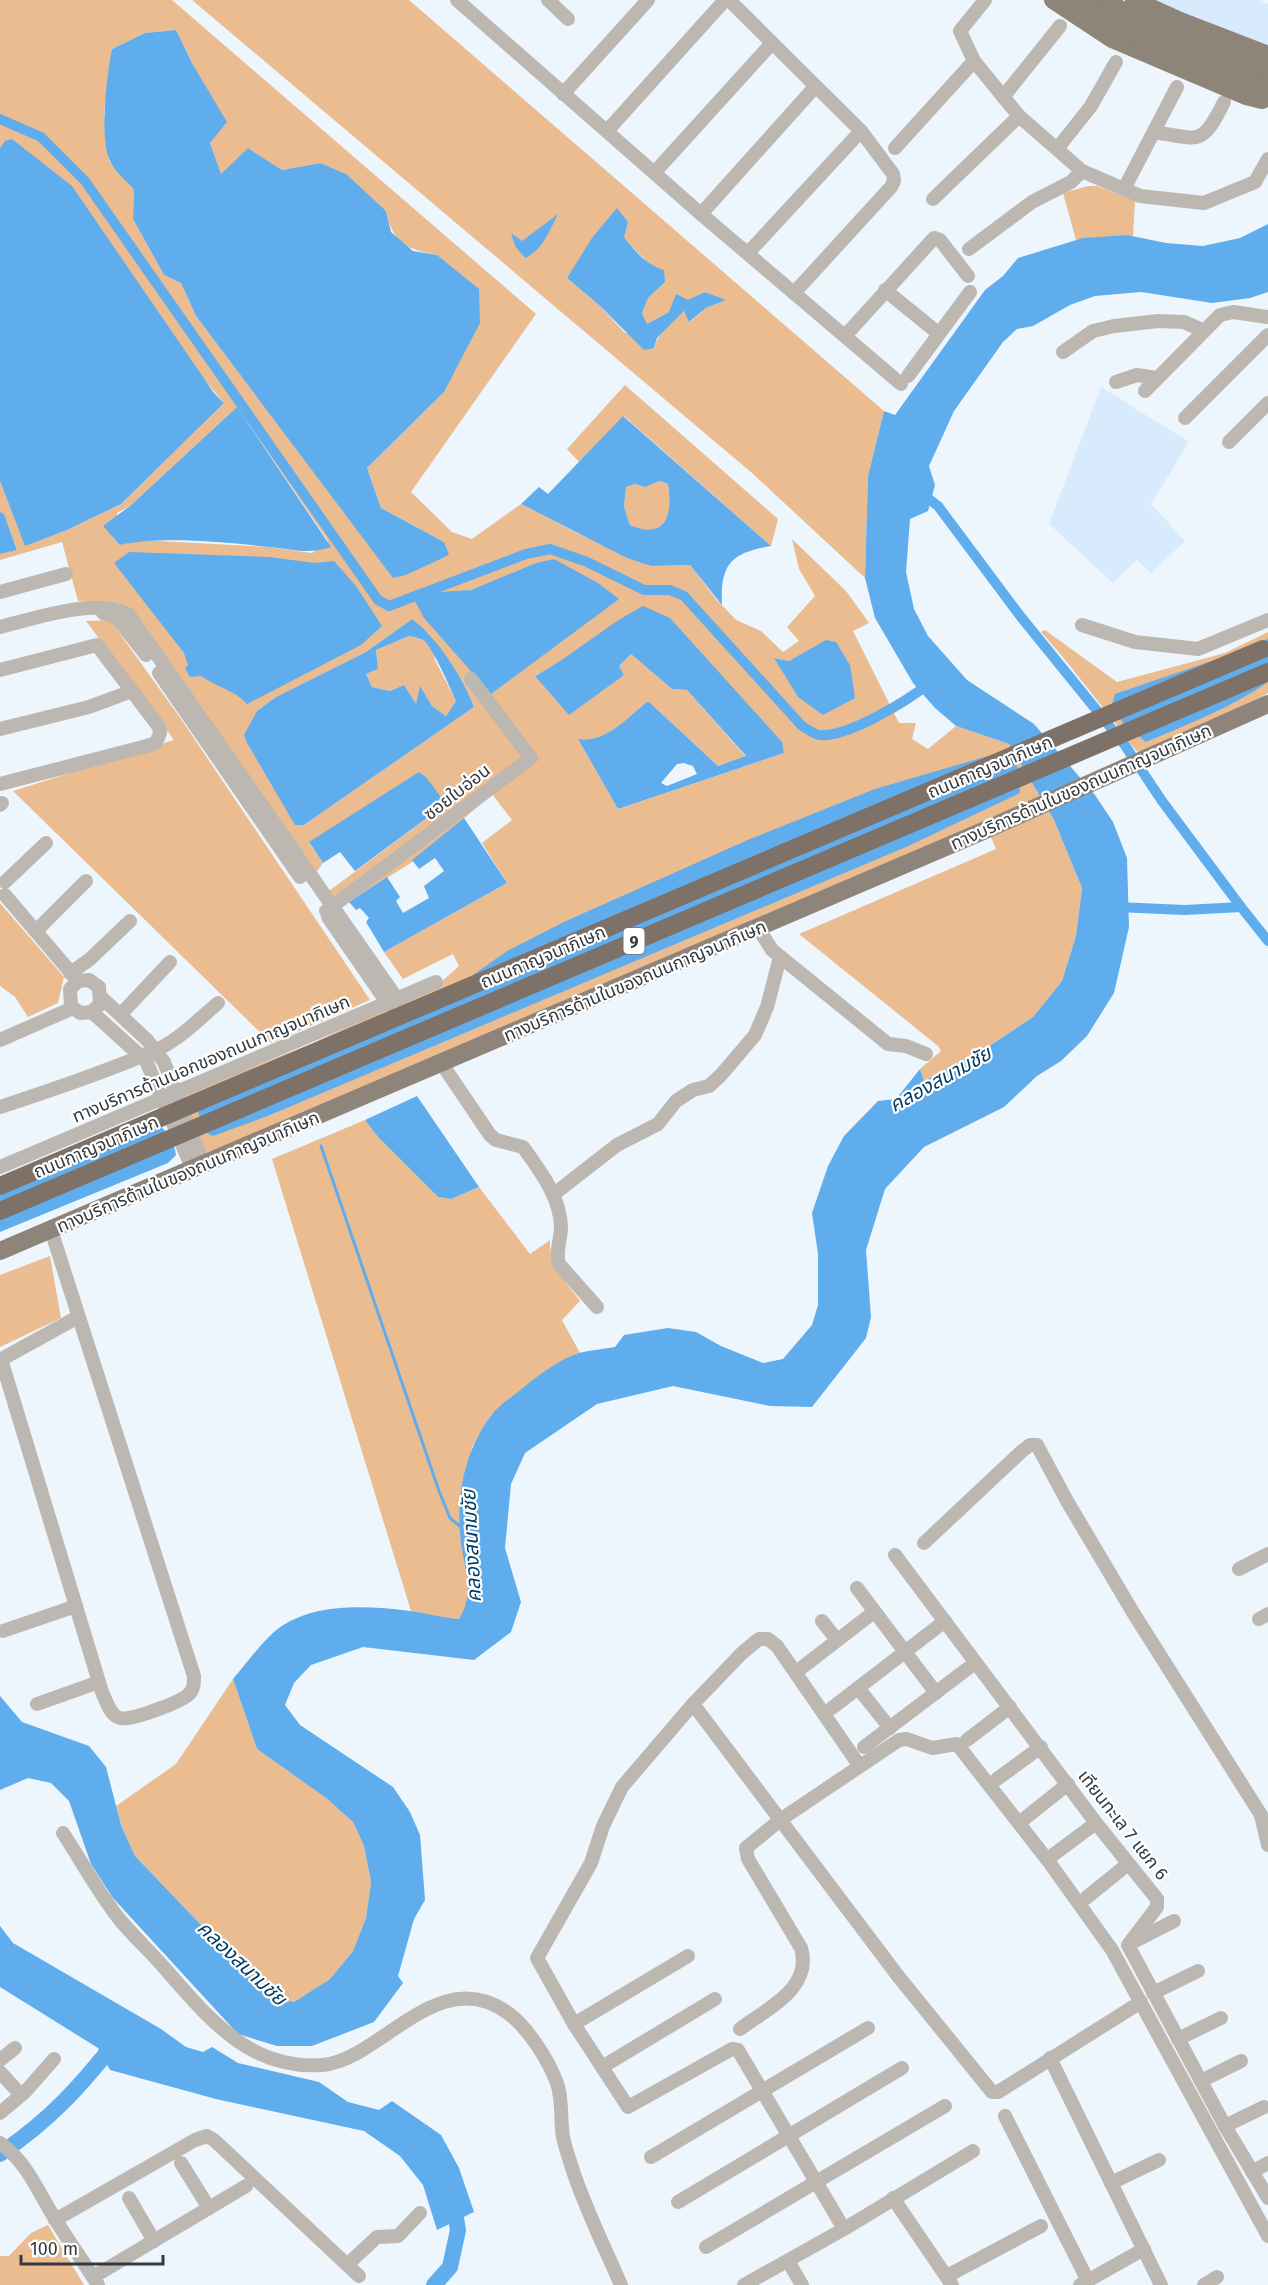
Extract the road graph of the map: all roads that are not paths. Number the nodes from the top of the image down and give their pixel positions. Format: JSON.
{"nodes":[{"id":1,"x":457,"y":0,"type":"edge"},
{"id":2,"x":548,"y":0,"type":"edge"},
{"id":3,"x":648,"y":0,"type":"edge"},
{"id":4,"x":727,"y":0,"type":"edge"},
{"id":5,"x":985,"y":0,"type":"edge"},
{"id":6,"x":1053,"y":0,"type":"edge"},
{"id":7,"x":1078,"y":0,"type":"edge"},
{"id":8,"x":1105,"y":0,"type":"edge"},
{"id":9,"x":1134,"y":0,"type":"edge"},
{"id":10,"x":568,"y":19,"type":"dead end"},
{"id":11,"x":1060,"y":26,"type":"dead end"},
{"id":12,"x":772,"y":43,"type":"junction"},
{"id":13,"x":1268,"y":55,"type":"edge"},
{"id":14,"x":974,"y":62,"type":"junction"},
{"id":15,"x":1116,"y":62,"type":"dead end"},
{"id":16,"x":1268,"y":70,"type":"edge"},
{"id":17,"x":1268,"y":86,"type":"edge"},
{"id":18,"x":815,"y":87,"type":"junction"},
{"id":19,"x":1177,"y":87,"type":"dead end"},
{"id":20,"x":563,"y":94,"type":"junction"},
{"id":21,"x":1003,"y":97,"type":"junction"},
{"id":22,"x":1268,"y":97,"type":"edge"},
{"id":23,"x":1224,"y":102,"type":"dead end"},
{"id":24,"x":1019,"y":117,"type":"junction"},
{"id":25,"x":608,"y":131,"type":"junction"},
{"id":26,"x":861,"y":131,"type":"junction"},
{"id":27,"x":1154,"y":132,"type":"junction"},
{"id":28,"x":895,"y":148,"type":"dead end"},
{"id":29,"x":1057,"y":149,"type":"junction"},
{"id":30,"x":1268,"y":159,"type":"edge"},
{"id":31,"x":1082,"y":171,"type":"junction"},
{"id":32,"x":655,"y":172,"type":"junction"},
{"id":33,"x":1124,"y":189,"type":"junction"},
{"id":34,"x":933,"y":199,"type":"dead end"},
{"id":35,"x":701,"y":214,"type":"junction"},
{"id":36,"x":969,"y":249,"type":"dead end"},
{"id":37,"x":748,"y":254,"type":"junction"},
{"id":38,"x":968,"y":276,"type":"dead end"},
{"id":39,"x":885,"y":290,"type":"junction"},
{"id":40,"x":970,"y":292,"type":"dead end"},
{"id":41,"x":794,"y":293,"type":"junction"},
{"id":42,"x":1268,"y":316,"type":"edge"},
{"id":43,"x":1202,"y":330,"type":"junction"},
{"id":44,"x":938,"y":333,"type":"junction"},
{"id":45,"x":1268,"y":335,"type":"edge"},
{"id":46,"x":844,"y":336,"type":"junction"},
{"id":47,"x":1063,"y":352,"type":"dead end"},
{"id":48,"x":1157,"y":378,"type":"junction"},
{"id":49,"x":1116,"y":382,"type":"dead end"},
{"id":50,"x":1145,"y":391,"type":"dead end"},
{"id":51,"x":1268,"y":403,"type":"edge"},
{"id":52,"x":1185,"y":417,"type":"dead end"},
{"id":53,"x":1229,"y":442,"type":"dead end"},
{"id":54,"x":66,"y":574,"type":"dead end"},
{"id":55,"x":0,"y":592,"type":"edge"},
{"id":56,"x":1268,"y":620,"type":"edge"},
{"id":57,"x":1082,"y":625,"type":"dead end"},
{"id":58,"x":0,"y":627,"type":"edge"},
{"id":59,"x":0,"y":632,"type":"edge"},
{"id":60,"x":1263,"y":649,"type":"dead end"},
{"id":61,"x":0,"y":670,"type":"edge"},
{"id":62,"x":1268,"y":672,"type":"edge"},
{"id":63,"x":471,"y":680,"type":"dead end"},
{"id":64,"x":132,"y":691,"type":"junction"},
{"id":65,"x":1268,"y":702,"type":"edge"},
{"id":66,"x":1268,"y":710,"type":"edge"},
{"id":67,"x":1219,"y":726,"type":"junction"},
{"id":68,"x":0,"y":729,"type":"edge"},
{"id":69,"x":0,"y":784,"type":"edge"},
{"id":70,"x":256,"y":806,"type":"junction"},
{"id":71,"x":46,"y":843,"type":"dead end"},
{"id":72,"x":86,"y":881,"type":"dead end"},
{"id":73,"x":3,"y":889,"type":"edge"},
{"id":74,"x":328,"y":910,"type":"junction"},
{"id":75,"x":130,"y":921,"type":"dead end"},
{"id":76,"x":758,"y":928,"type":"junction"},
{"id":77,"x":36,"y":931,"type":"junction"},
{"id":78,"x":780,"y":957,"type":"junction"},
{"id":79,"x":170,"y":962,"type":"dead end"},
{"id":80,"x":74,"y":977,"type":"junction"},
{"id":81,"x":436,"y":982,"type":"dead end"},
{"id":82,"x":102,"y":998,"type":"junction"},
{"id":83,"x":393,"y":1002,"type":"junction"},
{"id":84,"x":218,"y":1003,"type":"dead end"},
{"id":85,"x":73,"y":1008,"type":"junction"},
{"id":86,"x":92,"y":1012,"type":"junction"},
{"id":87,"x":121,"y":1014,"type":"junction"},
{"id":88,"x":0,"y":1040,"type":"edge"},
{"id":89,"x":156,"y":1050,"type":"junction"},
{"id":90,"x":926,"y":1054,"type":"dead end"},
{"id":91,"x":141,"y":1055,"type":"junction"},
{"id":92,"x":442,"y":1064,"type":"junction"},
{"id":93,"x":169,"y":1095,"type":"junction"},
{"id":94,"x":0,"y":1107,"type":"edge"},
{"id":95,"x":0,"y":1167,"type":"edge"},
{"id":96,"x":198,"y":1168,"type":"junction"},
{"id":97,"x":0,"y":1186,"type":"edge"},
{"id":98,"x":554,"y":1194,"type":"junction"},
{"id":99,"x":0,"y":1211,"type":"edge"},
{"id":100,"x":51,"y":1230,"type":"junction"},
{"id":101,"x":0,"y":1251,"type":"edge"},
{"id":102,"x":597,"y":1307,"type":"dead end"},
{"id":103,"x":78,"y":1317,"type":"junction"},
{"id":104,"x":1,"y":1359,"type":"edge"},
{"id":105,"x":924,"y":1543,"type":"dead end"},
{"id":106,"x":1268,"y":1554,"type":"edge"},
{"id":107,"x":895,"y":1555,"type":"dead end"},
{"id":108,"x":1239,"y":1569,"type":"dead end"},
{"id":109,"x":856,"y":1588,"type":"dead end"},
{"id":110,"x":76,"y":1606,"type":"junction"},
{"id":111,"x":874,"y":1612,"type":"junction"},
{"id":112,"x":822,"y":1621,"type":"dead end"},
{"id":113,"x":945,"y":1621,"type":"junction"},
{"id":114,"x":3,"y":1631,"type":"dead end"},
{"id":115,"x":837,"y":1640,"type":"junction"},
{"id":116,"x":903,"y":1652,"type":"junction"},
{"id":117,"x":975,"y":1663,"type":"junction"},
{"id":118,"x":800,"y":1669,"type":"dead end"},
{"id":119,"x":99,"y":1682,"type":"junction"},
{"id":120,"x":858,"y":1688,"type":"junction"},
{"id":121,"x":936,"y":1693,"type":"junction"},
{"id":122,"x":37,"y":1704,"type":"dead end"},
{"id":123,"x":693,"y":1704,"type":"junction"},
{"id":124,"x":1010,"y":1707,"type":"junction"},
{"id":125,"x":832,"y":1708,"type":"dead end"},
{"id":126,"x":890,"y":1728,"type":"junction"},
{"id":127,"x":967,"y":1740,"type":"dead end"},
{"id":128,"x":864,"y":1747,"type":"dead end"},
{"id":129,"x":1041,"y":1747,"type":"junction"},
{"id":130,"x":859,"y":1765,"type":"junction"},
{"id":131,"x":997,"y":1779,"type":"dead end"},
{"id":132,"x":1068,"y":1784,"type":"junction"},
{"id":133,"x":1024,"y":1819,"type":"dead end"},
{"id":134,"x":780,"y":1820,"type":"junction"},
{"id":135,"x":1096,"y":1823,"type":"junction"},
{"id":136,"x":63,"y":1833,"type":"dead end"},
{"id":137,"x":1268,"y":1845,"type":"edge"},
{"id":138,"x":1053,"y":1855,"type":"dead end"},
{"id":139,"x":1128,"y":1864,"type":"junction"},
{"id":140,"x":1086,"y":1898,"type":"dead end"},
{"id":141,"x":1174,"y":1922,"type":"dead end"},
{"id":142,"x":1128,"y":1945,"type":"junction"},
{"id":143,"x":688,"y":1956,"type":"dead end"},
{"id":144,"x":1198,"y":1971,"type":"dead end"},
{"id":145,"x":1153,"y":1993,"type":"junction"},
{"id":146,"x":715,"y":1999,"type":"dead end"},
{"id":147,"x":1141,"y":2002,"type":"junction"},
{"id":148,"x":1221,"y":2018,"type":"dead end"},
{"id":149,"x":574,"y":2024,"type":"junction"},
{"id":150,"x":868,"y":2028,"type":"dead end"},
{"id":151,"x":740,"y":2029,"type":"dead end"},
{"id":152,"x":1178,"y":2039,"type":"junction"},
{"id":153,"x":15,"y":2048,"type":"dead end"},
{"id":154,"x":1050,"y":2058,"type":"junction"},
{"id":155,"x":54,"y":2059,"type":"dead end"},
{"id":156,"x":0,"y":2060,"type":"edge"},
{"id":157,"x":1241,"y":2061,"type":"dead end"},
{"id":158,"x":602,"y":2067,"type":"junction"},
{"id":159,"x":902,"y":2068,"type":"dead end"},
{"id":160,"x":0,"y":2072,"type":"edge"},
{"id":161,"x":1201,"y":2081,"type":"junction"},
{"id":162,"x":763,"y":2091,"type":"junction"},
{"id":163,"x":21,"y":2095,"type":"junction"},
{"id":164,"x":945,"y":2106,"type":"dead end"},
{"id":165,"x":1264,"y":2107,"type":"dead end"},
{"id":166,"x":0,"y":2113,"type":"edge"},
{"id":167,"x":1005,"y":2116,"type":"dead end"},
{"id":168,"x":1225,"y":2126,"type":"junction"},
{"id":169,"x":789,"y":2135,"type":"junction"},
{"id":170,"x":0,"y":2143,"type":"edge"},
{"id":171,"x":973,"y":2151,"type":"dead end"},
{"id":172,"x":651,"y":2157,"type":"dead end"},
{"id":173,"x":1159,"y":2160,"type":"dead end"},
{"id":174,"x":181,"y":2163,"type":"dead end"},
{"id":175,"x":1268,"y":2163,"type":"edge"},
{"id":176,"x":1252,"y":2172,"type":"junction"},
{"id":177,"x":817,"y":2182,"type":"junction"},
{"id":178,"x":1111,"y":2183,"type":"junction"},
{"id":179,"x":246,"y":2186,"type":"dead end"},
{"id":180,"x":129,"y":2198,"type":"dead end"},
{"id":181,"x":893,"y":2198,"type":"junction"},
{"id":182,"x":1268,"y":2198,"type":"edge"},
{"id":183,"x":678,"y":2202,"type":"dead end"},
{"id":184,"x":209,"y":2208,"type":"junction"},
{"id":185,"x":420,"y":2213,"type":"dead end"},
{"id":186,"x":55,"y":2220,"type":"junction"},
{"id":187,"x":1041,"y":2226,"type":"dead end"},
{"id":188,"x":844,"y":2229,"type":"junction"},
{"id":189,"x":1268,"y":2235,"type":"edge"},
{"id":190,"x":154,"y":2241,"type":"junction"},
{"id":191,"x":706,"y":2247,"type":"dead end"},
{"id":192,"x":1144,"y":2249,"type":"junction"},
{"id":193,"x":788,"y":2261,"type":"junction"},
{"id":194,"x":348,"y":2264,"type":"junction"},
{"id":195,"x":359,"y":2276,"type":"dead end"},
{"id":196,"x":1218,"y":2277,"type":"dead end"},
{"id":197,"x":96,"y":2281,"type":"edge"},
{"id":198,"x":949,"y":2281,"type":"edge"},
{"id":199,"x":1084,"y":2283,"type":"edge"},
{"id":200,"x":621,"y":2285,"type":"edge"},
{"id":201,"x":744,"y":2285,"type":"edge"},
{"id":202,"x":802,"y":2285,"type":"edge"},
{"id":203,"x":1161,"y":2285,"type":"edge"},
{"id":204,"x":1204,"y":2285,"type":"edge"}],
"edges":[{"from":1,"to":20,"type":"street"},
{"from":2,"to":10,"type":"street"},
{"from":3,"to":20,"type":"street"},
{"from":4,"to":12,"type":"street"},
{"from":4,"to":25,"type":"street"},
{"from":5,"to":14,"type":"street"},
{"from":6,"to":22,"type":"main road"},
{"from":7,"to":17,"type":"main road"},
{"from":8,"to":16,"type":"main road"},
{"from":9,"to":13,"type":"main road"},
{"from":11,"to":21,"type":"street"},
{"from":12,"to":18,"type":"street"},
{"from":12,"to":32,"type":"street"},
{"from":14,"to":21,"type":"street"},
{"from":14,"to":28,"type":"street"},
{"from":15,"to":29,"type":"street"},
{"from":18,"to":26,"type":"street"},
{"from":18,"to":35,"type":"street"},
{"from":19,"to":27,"type":"street"},
{"from":20,"to":25,"type":"street"},
{"from":21,"to":24,"type":"street"},
{"from":23,"to":27,"type":"street"},
{"from":24,"to":29,"type":"street"},
{"from":24,"to":34,"type":"street"},
{"from":25,"to":32,"type":"street"},
{"from":26,"to":37,"type":"street"},
{"from":26,"to":41,"type":"street"},
{"from":27,"to":33,"type":"street"},
{"from":29,"to":31,"type":"street"},
{"from":30,"to":33,"type":"street"},
{"from":31,"to":33,"type":"street"},
{"from":31,"to":36,"type":"street"},
{"from":32,"to":35,"type":"street"},
{"from":35,"to":37,"type":"street"},
{"from":37,"to":41,"type":"street"},
{"from":38,"to":39,"type":"street"},
{"from":39,"to":44,"type":"street"},
{"from":39,"to":46,"type":"street"},
{"from":40,"to":44,"type":"street"},
{"from":41,"to":46,"type":"street"},
{"from":42,"to":43,"type":"street"},
{"from":43,"to":47,"type":"street"},
{"from":43,"to":48,"type":"street"},
{"from":44,"to":46,"type":"street"},
{"from":45,"to":52,"type":"street"},
{"from":48,"to":49,"type":"street"},
{"from":48,"to":50,"type":"street"},
{"from":51,"to":53,"type":"street"},
{"from":54,"to":55,"type":"street"},
{"from":56,"to":57,"type":"street"},
{"from":58,"to":70,"type":"street"},
{"from":59,"to":70,"type":"street"},
{"from":60,"to":97,"type":"highway","name":"ถนนกาญจนาภิเษก","number":"9","bridge":true},
{"from":61,"to":64,"type":"street"},
{"from":62,"to":99,"type":"highway","name":"ถนนกาญจนาภิเษก","number":"9","bridge":true},
{"from":63,"to":74,"type":"street","name":"ซอยใบอ่อน"},
{"from":64,"to":68,"type":"street"},
{"from":64,"to":69,"type":"street"},
{"from":65,"to":67,"type":"main road"},
{"from":66,"to":67,"type":"main road"},
{"from":67,"to":76,"type":"main road","name":"ทางบริการด้านในของถนนกาญจนาภิเษก"},
{"from":70,"to":74,"type":"street"},
{"from":71,"to":73,"type":"street"},
{"from":72,"to":77,"type":"street"},
{"from":73,"to":77,"type":"street"},
{"from":74,"to":83,"type":"street"},
{"from":75,"to":80,"type":"street"},
{"from":76,"to":78,"type":"street"},
{"from":76,"to":92,"type":"main road","name":"ทางบริการด้านในของถนนกาญจนาภิเษก"},
{"from":77,"to":80,"type":"street"},
{"from":78,"to":90,"type":"street"},
{"from":78,"to":98,"type":"street"},
{"from":79,"to":87,"type":"street"},
{"from":80,"to":82,"type":"street"},
{"from":80,"to":85,"type":"street"},
{"from":81,"to":83,"type":"street","name":"ทางบริการด้านนอกของถนนกาญจนาภิเษก"},
{"from":82,"to":86,"type":"street"},
{"from":82,"to":87,"type":"street"},
{"from":83,"to":93,"type":"street","name":"ทางบริการด้านนอกของถนนกาญจนาภิเษก"},
{"from":84,"to":89,"type":"street"},
{"from":85,"to":86,"type":"street"},
{"from":85,"to":88,"type":"street"},
{"from":86,"to":91,"type":"street"},
{"from":87,"to":89,"type":"street"},
{"from":89,"to":91,"type":"street"},
{"from":89,"to":93,"type":"street"},
{"from":91,"to":93,"type":"street"},
{"from":91,"to":94,"type":"street"},
{"from":92,"to":96,"type":"main road","name":"ทางบริการด้านในของถนนกาญจนาภิเษก"},
{"from":92,"to":98,"type":"street"},
{"from":93,"to":95,"type":"street","name":"ทางบริการด้านนอกของถนนกาญจนาภิเษก"},
{"from":93,"to":96,"type":"street"},
{"from":96,"to":100,"type":"main road","name":"ทางบริการด้านในของถนนกาญจนาภิเษก"},
{"from":98,"to":102,"type":"street"},
{"from":100,"to":101,"type":"main road","name":"ทางบริการด้านในของถนนกาญจนาภิเษก"},
{"from":100,"to":103,"type":"street"},
{"from":103,"to":104,"type":"street"},
{"from":103,"to":119,"type":"street"},
{"from":104,"to":110,"type":"street"},
{"from":105,"to":137,"type":"street"},
{"from":106,"to":108,"type":"street"},
{"from":107,"to":113,"type":"street","name":"เทียนทะเล 7 แยก 6"},
{"from":109,"to":111,"type":"street"},
{"from":110,"to":114,"type":"street"},
{"from":110,"to":119,"type":"street"},
{"from":111,"to":115,"type":"street"},
{"from":111,"to":116,"type":"street"},
{"from":112,"to":115,"type":"street"},
{"from":113,"to":116,"type":"street"},
{"from":113,"to":117,"type":"street","name":"เทียนทะเล 7 แยก 6"},
{"from":115,"to":118,"type":"street"},
{"from":116,"to":120,"type":"street"},
{"from":116,"to":121,"type":"street"},
{"from":117,"to":121,"type":"street"},
{"from":117,"to":124,"type":"street","name":"เทียนทะเล 7 แยก 6"},
{"from":119,"to":122,"type":"street"},
{"from":120,"to":125,"type":"street"},
{"from":120,"to":126,"type":"street"},
{"from":121,"to":126,"type":"street"},
{"from":123,"to":130,"type":"street"},
{"from":123,"to":134,"type":"street"},
{"from":123,"to":149,"type":"street"},
{"from":124,"to":127,"type":"street"},
{"from":124,"to":129,"type":"street","name":"เทียนทะเล 7 แยก 6"},
{"from":126,"to":128,"type":"street"},
{"from":129,"to":131,"type":"street"},
{"from":129,"to":132,"type":"street","name":"เทียนทะเล 7 แยก 6"},
{"from":130,"to":134,"type":"street"},
{"from":130,"to":147,"type":"street"},
{"from":132,"to":133,"type":"street"},
{"from":132,"to":135,"type":"street","name":"เทียนทะเล 7 แยก 6"},
{"from":134,"to":151,"type":"street"},
{"from":134,"to":154,"type":"street"},
{"from":135,"to":138,"type":"street"},
{"from":135,"to":139,"type":"street","name":"เทียนทะเล 7 แยก 6"},
{"from":136,"to":200,"type":"street"},
{"from":139,"to":140,"type":"street"},
{"from":139,"to":142,"type":"street","name":"เทียนทะเล 7 แยก 6"},
{"from":141,"to":142,"type":"street"},
{"from":142,"to":145,"type":"street"},
{"from":143,"to":149,"type":"street"},
{"from":144,"to":145,"type":"street"},
{"from":145,"to":152,"type":"street"},
{"from":146,"to":158,"type":"street"},
{"from":147,"to":154,"type":"street"},
{"from":147,"to":189,"type":"street"},
{"from":148,"to":152,"type":"street"},
{"from":149,"to":158,"type":"street"},
{"from":150,"to":162,"type":"street"},
{"from":152,"to":161,"type":"street"},
{"from":153,"to":156,"type":"street"},
{"from":154,"to":178,"type":"street"},
{"from":155,"to":163,"type":"street"},
{"from":157,"to":161,"type":"street"},
{"from":158,"to":162,"type":"street"},
{"from":159,"to":169,"type":"street"},
{"from":160,"to":163,"type":"street"},
{"from":161,"to":168,"type":"street"},
{"from":162,"to":169,"type":"street"},
{"from":162,"to":172,"type":"street"},
{"from":163,"to":166,"type":"street"},
{"from":164,"to":177,"type":"street"},
{"from":165,"to":168,"type":"street"},
{"from":167,"to":199,"type":"street"},
{"from":168,"to":176,"type":"street"},
{"from":169,"to":177,"type":"street"},
{"from":169,"to":183,"type":"street"},
{"from":170,"to":186,"type":"street"},
{"from":171,"to":181,"type":"street"},
{"from":173,"to":178,"type":"street"},
{"from":174,"to":184,"type":"street"},
{"from":175,"to":176,"type":"street"},
{"from":176,"to":182,"type":"street"},
{"from":177,"to":188,"type":"street"},
{"from":177,"to":191,"type":"street"},
{"from":178,"to":192,"type":"street"},
{"from":179,"to":184,"type":"street"},
{"from":180,"to":190,"type":"street"},
{"from":181,"to":188,"type":"street"},
{"from":181,"to":198,"type":"street"},
{"from":184,"to":190,"type":"street"},
{"from":185,"to":194,"type":"street"},
{"from":186,"to":194,"type":"street"},
{"from":186,"to":197,"type":"street"},
{"from":187,"to":198,"type":"street"},
{"from":188,"to":193,"type":"street"},
{"from":190,"to":197,"type":"street"},
{"from":192,"to":199,"type":"street"},
{"from":192,"to":203,"type":"street"},
{"from":193,"to":201,"type":"street"},
{"from":193,"to":202,"type":"street"},
{"from":194,"to":195,"type":"street"},
{"from":196,"to":204,"type":"street"}]}
